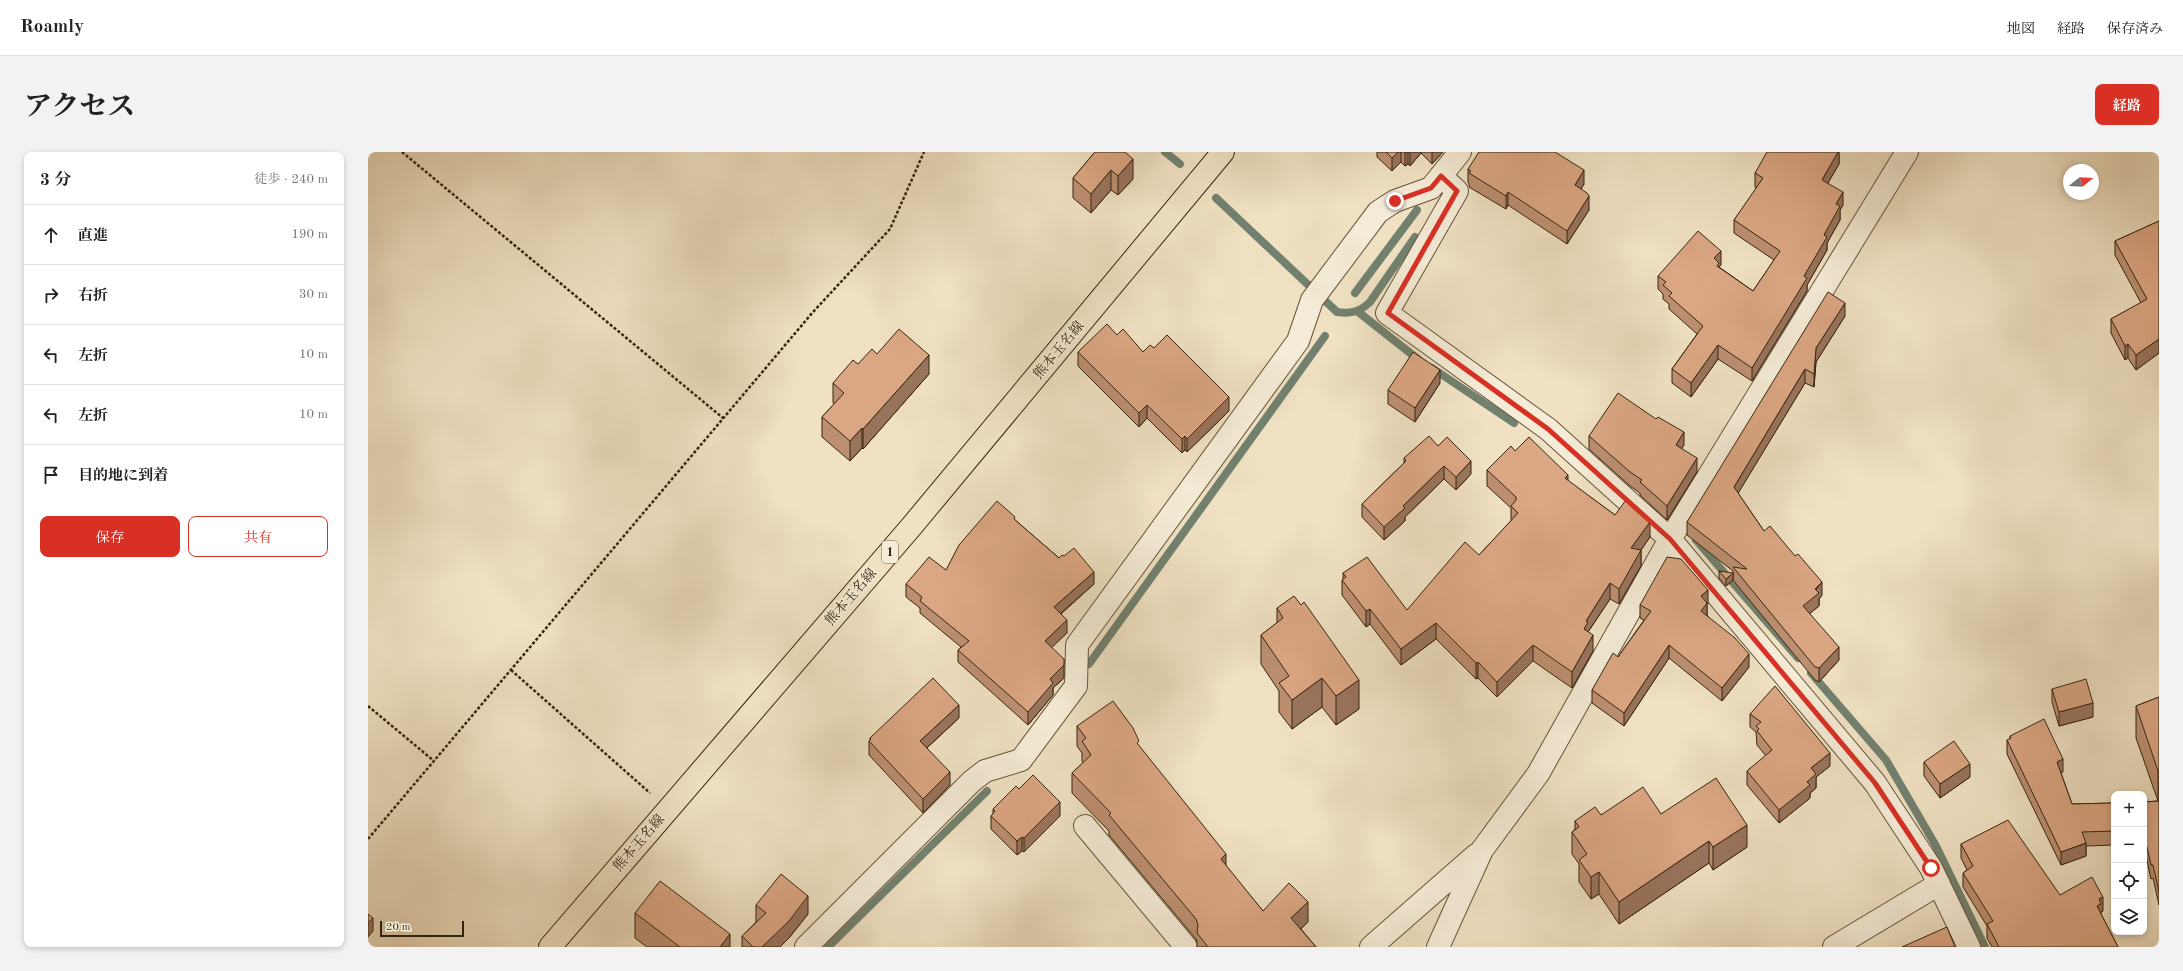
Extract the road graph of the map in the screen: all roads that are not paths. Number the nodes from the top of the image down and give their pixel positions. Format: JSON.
{"nodes":[{"id":1,"x":1223,"y":152,"type":"edge"},
{"id":2,"x":1460,"y":152,"type":"edge"},
{"id":3,"x":1907,"y":152,"type":"edge"},
{"id":4,"x":1441,"y":176,"type":"junction"},
{"id":5,"x":1670,"y":539,"type":"junction"},
{"id":6,"x":1085,"y":826,"type":"dead end"},
{"id":7,"x":1482,"y":850,"type":"junction"},
{"id":8,"x":1939,"y":884,"type":"junction"},
{"id":9,"x":550,"y":947,"type":"edge"},
{"id":10,"x":806,"y":947,"type":"edge"},
{"id":11,"x":1186,"y":947,"type":"edge"},
{"id":12,"x":1371,"y":947,"type":"edge"},
{"id":13,"x":1438,"y":947,"type":"edge"},
{"id":14,"x":1834,"y":947,"type":"edge"},
{"id":15,"x":1969,"y":947,"type":"edge"}],
"edges":[{"from":1,"to":9,"type":"main road","name":"熊本玉名線","number":"1"},
{"from":2,"to":4,"type":"street"},
{"from":3,"to":5,"type":"street"},
{"from":4,"to":5,"type":"street"},
{"from":4,"to":10,"type":"street"},
{"from":5,"to":7,"type":"street"},
{"from":5,"to":8,"type":"street"},
{"from":6,"to":11,"type":"street"},
{"from":7,"to":12,"type":"street"},
{"from":7,"to":13,"type":"street"},
{"from":8,"to":14,"type":"street"},
{"from":8,"to":15,"type":"street"}]}
